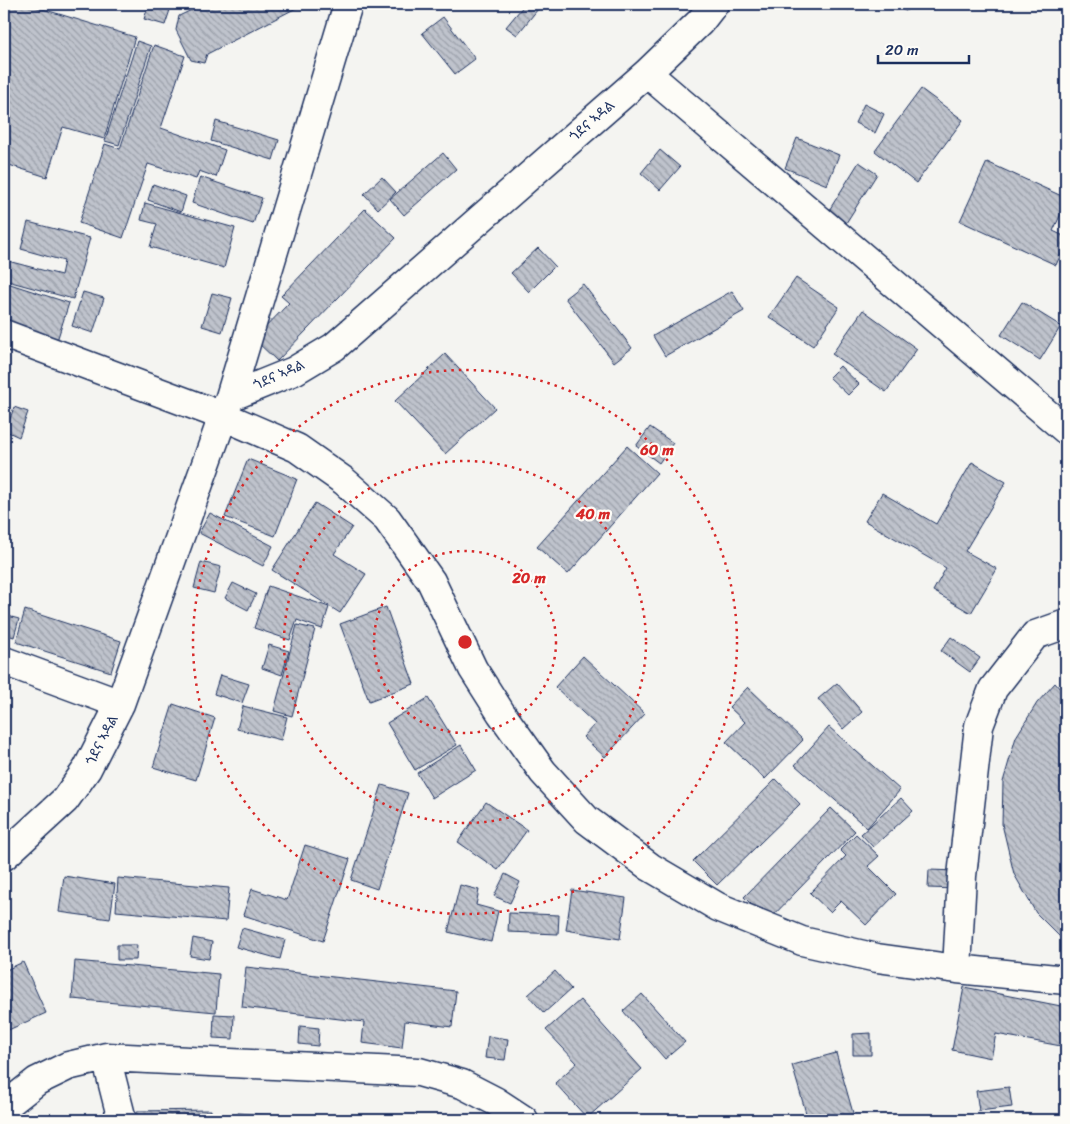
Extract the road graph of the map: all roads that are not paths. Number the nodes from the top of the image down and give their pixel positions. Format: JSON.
{"nodes":[{"id":1,"x":348,"y":4,"type":"edge"},
{"id":2,"x":714,"y":4,"type":"edge"},
{"id":3,"x":647,"y":73,"type":"junction"},
{"id":4,"x":4,"y":334,"type":"edge"},
{"id":5,"x":226,"y":406,"type":"junction"},
{"id":6,"x":1066,"y":430,"type":"edge"},
{"id":7,"x":1066,"y":624,"type":"edge"},
{"id":8,"x":4,"y":661,"type":"edge"},
{"id":9,"x":120,"y":704,"type":"junction"},
{"id":10,"x":4,"y":856,"type":"edge"},
{"id":11,"x":958,"y":969,"type":"junction"},
{"id":12,"x":1066,"y":980,"type":"edge"},
{"id":13,"x":106,"y":1057,"type":"junction"},
{"id":14,"x":4,"y":1107,"type":"edge"},
{"id":15,"x":516,"y":1118,"type":"edge"},
{"id":16,"x":122,"y":1120,"type":"edge"}],
"edges":[{"from":1,"to":5,"type":"street"},
{"from":2,"to":3,"type":"street","name":"ጎደና ኣዳል"},
{"from":3,"to":5,"type":"street","name":"ጎደና ኣዳል"},
{"from":3,"to":6,"type":"street"},
{"from":4,"to":5,"type":"street"},
{"from":5,"to":9,"type":"street","name":"ጎደና ኣዳል"},
{"from":5,"to":11,"type":"street"},
{"from":7,"to":11,"type":"street"},
{"from":8,"to":9,"type":"street"},
{"from":9,"to":10,"type":"street","name":"ጎደና ኣዳል"},
{"from":11,"to":12,"type":"street"},
{"from":13,"to":14,"type":"street"},
{"from":13,"to":15,"type":"street"},
{"from":13,"to":16,"type":"street"}]}
